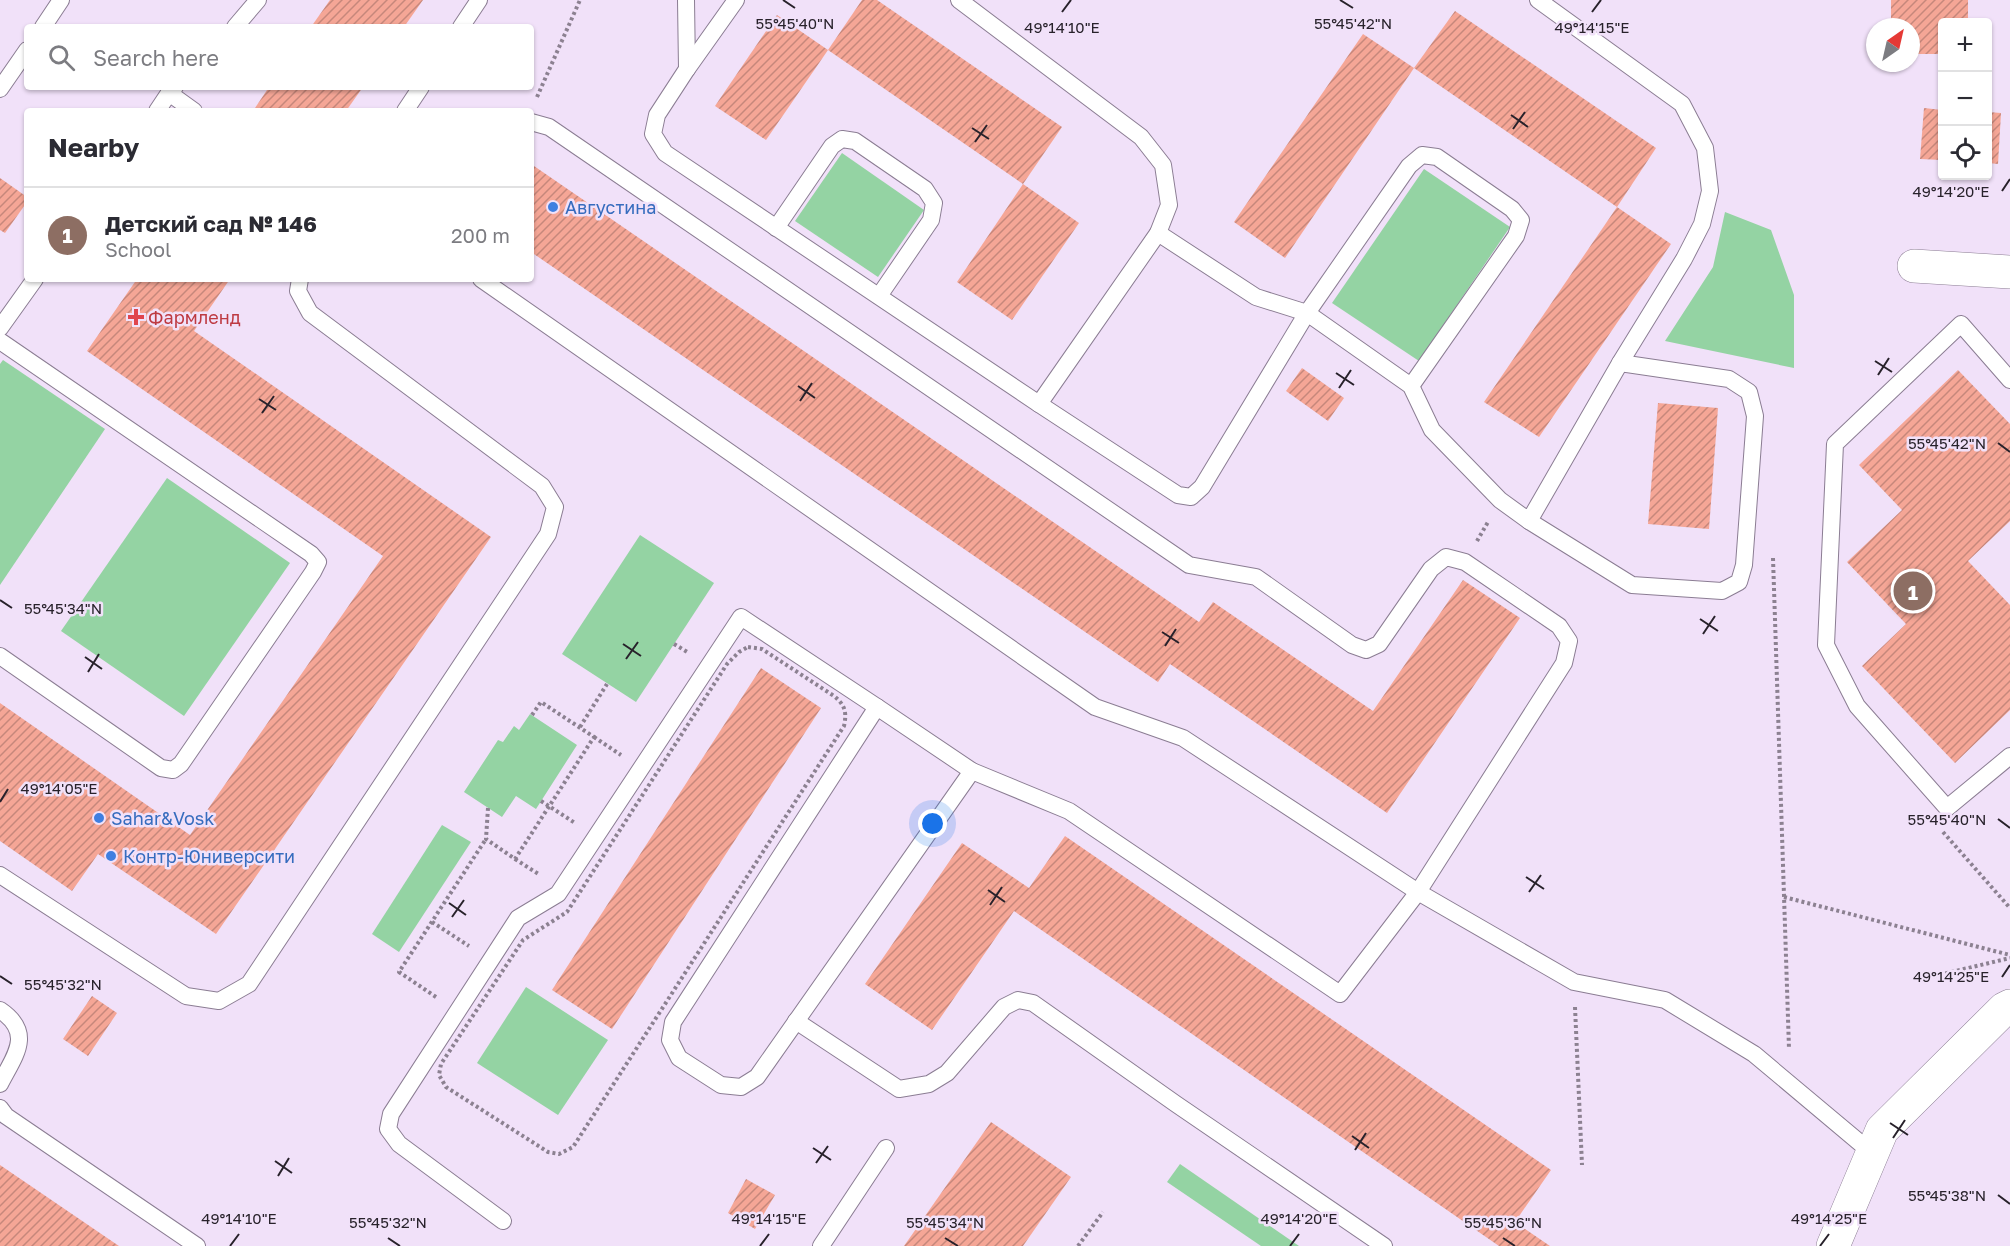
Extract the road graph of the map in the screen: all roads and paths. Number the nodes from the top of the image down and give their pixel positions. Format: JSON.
{"nodes":[{"id":1,"x":62,"y":0,"type":"edge"},
{"id":2,"x":258,"y":0,"type":"edge"},
{"id":3,"x":479,"y":0,"type":"edge"},
{"id":4,"x":580,"y":0,"type":"edge"},
{"id":5,"x":686,"y":0,"type":"edge"},
{"id":6,"x":736,"y":0,"type":"edge"},
{"id":7,"x":959,"y":0,"type":"edge"},
{"id":8,"x":1538,"y":0,"type":"edge"},
{"id":9,"x":45,"y":24,"type":"edge"},
{"id":10,"x":238,"y":24,"type":"edge"},
{"id":11,"x":463,"y":24,"type":"edge"},
{"id":12,"x":24,"y":54,"type":"edge"},
{"id":13,"x":687,"y":69,"type":"junction"},
{"id":14,"x":0,"y":89,"type":"edge"},
{"id":15,"x":172,"y":90,"type":"edge"},
{"id":16,"x":419,"y":90,"type":"edge"},
{"id":17,"x":535,"y":101,"type":"dead end"},
{"id":18,"x":158,"y":108,"type":"edge"},
{"id":19,"x":191,"y":108,"type":"edge"},
{"id":20,"x":407,"y":108,"type":"edge"},
{"id":21,"x":534,"y":123,"type":"edge"},
{"id":22,"x":776,"y":228,"type":"junction"},
{"id":23,"x":1158,"y":233,"type":"junction"},
{"id":24,"x":1914,"y":266,"type":"dead end"},
{"id":25,"x":2010,"y":272,"type":"edge"},
{"id":26,"x":33,"y":282,"type":"edge"},
{"id":27,"x":299,"y":282,"type":"edge"},
{"id":28,"x":485,"y":282,"type":"edge"},
{"id":29,"x":879,"y":296,"type":"junction"},
{"id":30,"x":1307,"y":313,"type":"junction"},
{"id":31,"x":0,"y":328,"type":"edge"},
{"id":32,"x":0,"y":341,"type":"edge"},
{"id":33,"x":1620,"y":363,"type":"junction"},
{"id":34,"x":2010,"y":380,"type":"edge"},
{"id":35,"x":1412,"y":386,"type":"junction"},
{"id":36,"x":1039,"y":404,"type":"junction"},
{"id":37,"x":1500,"y":500,"type":"junction"},
{"id":38,"x":1529,"y":521,"type":"junction"},
{"id":39,"x":1772,"y":555,"type":"dead end"},
{"id":40,"x":1465,"y":562,"type":"junction"},
{"id":41,"x":674,"y":644,"type":"dead end"},
{"id":42,"x":0,"y":656,"type":"edge"},
{"id":43,"x":693,"y":656,"type":"dead end"},
{"id":44,"x":608,"y":684,"type":"dead end"},
{"id":45,"x":877,"y":707,"type":"junction"},
{"id":46,"x":532,"y":715,"type":"dead end"},
{"id":47,"x":580,"y":728,"type":"junction"},
{"id":48,"x":594,"y":737,"type":"junction"},
{"id":49,"x":2010,"y":756,"type":"edge"},
{"id":50,"x":627,"y":758,"type":"dead end"},
{"id":51,"x":972,"y":771,"type":"junction"},
{"id":52,"x":541,"y":801,"type":"dead end"},
{"id":53,"x":549,"y":806,"type":"junction"},
{"id":54,"x":488,"y":808,"type":"dead end"},
{"id":55,"x":1947,"y":808,"type":"junction"},
{"id":56,"x":582,"y":828,"type":"dead end"},
{"id":57,"x":486,"y":839,"type":"junction"},
{"id":58,"x":515,"y":859,"type":"junction"},
{"id":59,"x":0,"y":875,"type":"edge"},
{"id":60,"x":548,"y":880,"type":"dead end"},
{"id":61,"x":1418,"y":892,"type":"junction"},
{"id":62,"x":578,"y":895,"type":"joint"},
{"id":63,"x":1784,"y":897,"type":"junction"},
{"id":64,"x":2010,"y":908,"type":"edge"},
{"id":65,"x":432,"y":922,"type":"junction"},
{"id":66,"x":477,"y":952,"type":"dead end"},
{"id":67,"x":2010,"y":957,"type":"edge"},
{"id":68,"x":1922,"y":979,"type":"dead end"},
{"id":69,"x":1574,"y":982,"type":"junction"},
{"id":70,"x":444,"y":1002,"type":"dead end"},
{"id":71,"x":2010,"y":1006,"type":"edge"},
{"id":72,"x":0,"y":1010,"type":"edge"},
{"id":73,"x":796,"y":1021,"type":"junction"},
{"id":74,"x":1786,"y":1081,"type":"junction"},
{"id":75,"x":0,"y":1084,"type":"edge"},
{"id":76,"x":0,"y":1108,"type":"edge"},
{"id":77,"x":886,"y":1148,"type":"dead end"},
{"id":78,"x":1872,"y":1153,"type":"junction"},
{"id":79,"x":1581,"y":1166,"type":"dead end"},
{"id":80,"x":1103,"y":1212,"type":"dead end"},
{"id":81,"x":503,"y":1221,"type":"dead end"},
{"id":82,"x":197,"y":1246,"type":"edge"},
{"id":83,"x":821,"y":1246,"type":"edge"},
{"id":84,"x":1078,"y":1246,"type":"edge"},
{"id":85,"x":1384,"y":1246,"type":"edge"},
{"id":86,"x":1833,"y":1246,"type":"edge"}],
"edges":[{"from":1,"to":9,"type":"lane"},
{"from":2,"to":10,"type":"lane"},
{"from":3,"to":11,"type":"lane"},
{"from":4,"to":17,"type":"path"},
{"from":5,"to":13,"type":"lane"},
{"from":6,"to":13,"type":"lane"},
{"from":7,"to":23,"type":"lane"},
{"from":8,"to":33,"type":"lane"},
{"from":12,"to":14,"type":"lane"},
{"from":13,"to":22,"type":"lane"},
{"from":15,"to":18,"type":"lane"},
{"from":15,"to":19,"type":"lane"},
{"from":16,"to":20,"type":"lane"},
{"from":21,"to":40,"type":"lane"},
{"from":22,"to":29,"type":"lane"},
{"from":22,"to":29,"type":"lane"},
{"from":23,"to":30,"type":"lane"},
{"from":23,"to":36,"type":"lane"},
{"from":24,"to":25,"type":"street"},
{"from":26,"to":31,"type":"lane"},
{"from":27,"to":59,"type":"lane"},
{"from":28,"to":61,"type":"lane"},
{"from":29,"to":36,"type":"lane"},
{"from":30,"to":35,"type":"lane"},
{"from":30,"to":35,"type":"lane"},
{"from":30,"to":36,"type":"lane"},
{"from":32,"to":42,"type":"lane"},
{"from":33,"to":38,"type":"lane"},
{"from":33,"to":38,"type":"lane"},
{"from":34,"to":55,"type":"lane"},
{"from":35,"to":37,"type":"lane"},
{"from":37,"to":38,"type":"lane"},
{"from":37,"to":40,"type":"path"},
{"from":39,"to":63,"type":"path"},
{"from":40,"to":61,"type":"lane"},
{"from":41,"to":43,"type":"path"},
{"from":44,"to":47,"type":"path"},
{"from":45,"to":51,"type":"lane"},
{"from":45,"to":73,"type":"lane"},
{"from":45,"to":81,"type":"lane"},
{"from":46,"to":47,"type":"path"},
{"from":47,"to":48,"type":"path"},
{"from":48,"to":50,"type":"path"},
{"from":48,"to":53,"type":"path"},
{"from":49,"to":55,"type":"lane"},
{"from":51,"to":61,"type":"lane"},
{"from":51,"to":73,"type":"lane"},
{"from":52,"to":53,"type":"path"},
{"from":53,"to":56,"type":"path"},
{"from":53,"to":58,"type":"path"},
{"from":54,"to":57,"type":"path"},
{"from":55,"to":64,"type":"path"},
{"from":57,"to":58,"type":"path"},
{"from":57,"to":65,"type":"path"},
{"from":58,"to":60,"type":"path"},
{"from":61,"to":69,"type":"lane"},
{"from":62,"to":62,"type":"path"},
{"from":63,"to":67,"type":"path"},
{"from":63,"to":74,"type":"path"},
{"from":65,"to":66,"type":"path"},
{"from":65,"to":70,"type":"path"},
{"from":67,"to":68,"type":"path"},
{"from":69,"to":74,"type":"lane"},
{"from":69,"to":79,"type":"path"},
{"from":71,"to":78,"type":"street"},
{"from":72,"to":75,"type":"lane"},
{"from":73,"to":85,"type":"lane"},
{"from":74,"to":78,"type":"lane"},
{"from":76,"to":82,"type":"lane"},
{"from":77,"to":83,"type":"lane"},
{"from":78,"to":86,"type":"street"},
{"from":80,"to":84,"type":"path"}]}
